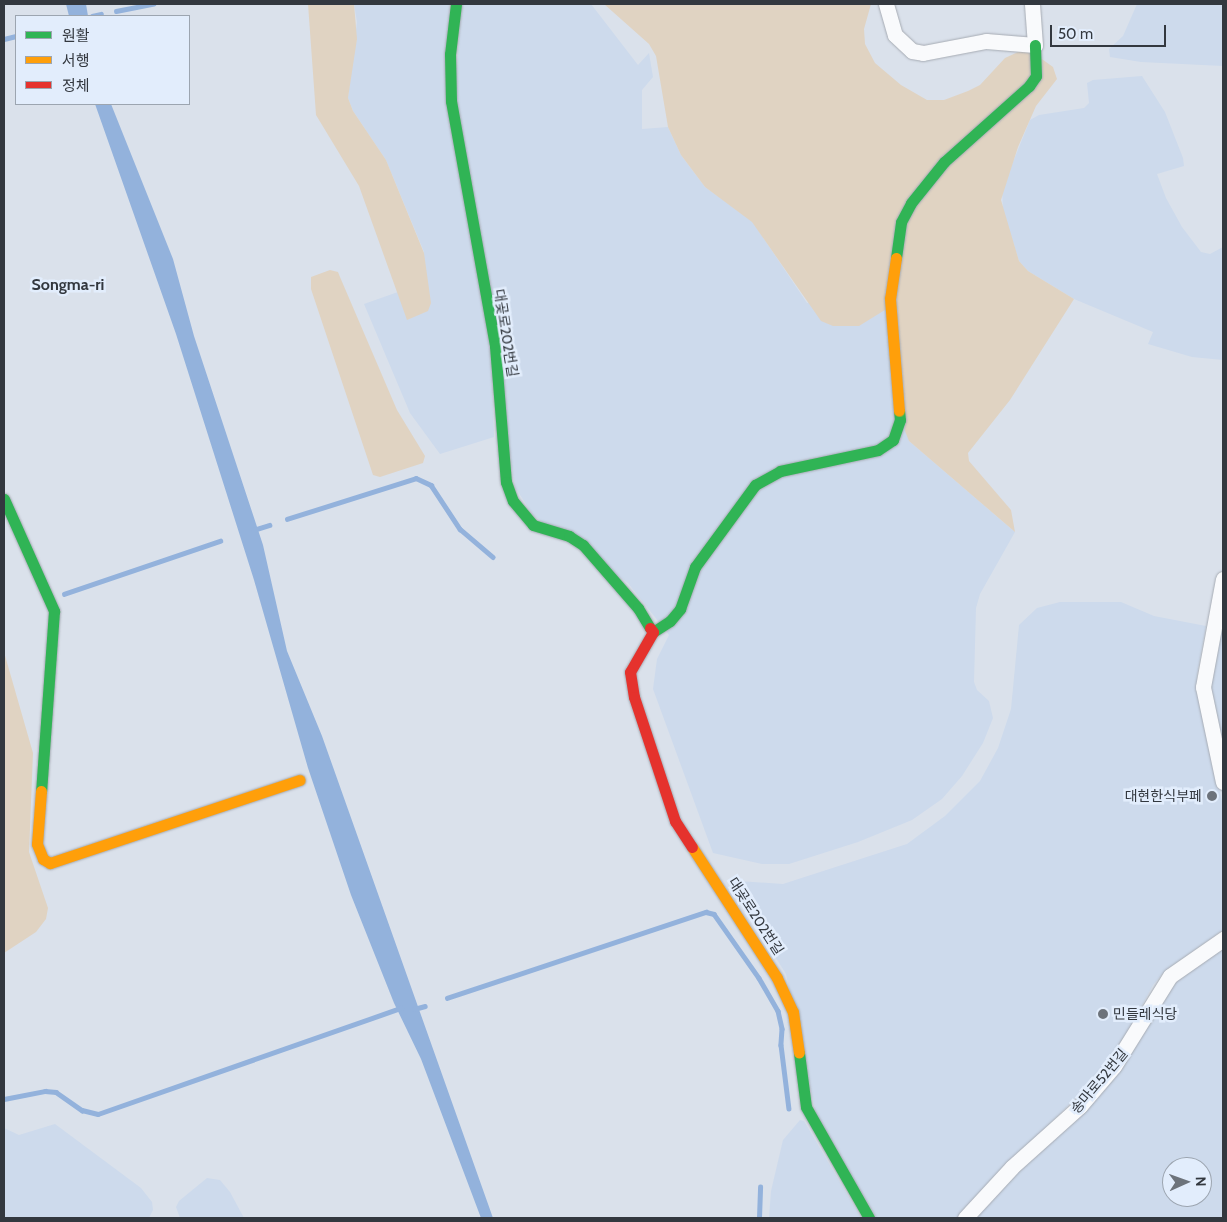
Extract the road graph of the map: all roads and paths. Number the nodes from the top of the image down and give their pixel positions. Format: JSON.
{"nodes":[{"id":1,"x":456,"y":4,"type":"edge"},
{"id":2,"x":886,"y":4,"type":"edge"},
{"id":3,"x":1032,"y":4,"type":"edge"},
{"id":4,"x":1036,"y":45,"type":"junction"},
{"id":5,"x":4,"y":499,"type":"edge"},
{"id":6,"x":1223,"y":579,"type":"edge"},
{"id":7,"x":653,"y":632,"type":"junction"},
{"id":8,"x":300,"y":780,"type":"dead end"},
{"id":9,"x":1223,"y":782,"type":"edge"},
{"id":10,"x":1223,"y":939,"type":"edge"},
{"id":11,"x":869,"y":1218,"type":"edge"},
{"id":12,"x":965,"y":1218,"type":"edge"}],
"edges":[{"from":1,"to":7,"type":"street","name":"대곶로202번길"},
{"from":2,"to":4,"type":"street"},
{"from":3,"to":4,"type":"street"},
{"from":4,"to":7,"type":"street","name":"대곶로202번길"},
{"from":5,"to":8,"type":"street"},
{"from":6,"to":9,"type":"street"},
{"from":7,"to":11,"type":"street","name":"대곶로202번길"},
{"from":10,"to":12,"type":"street","name":"송마로52번길"}]}
